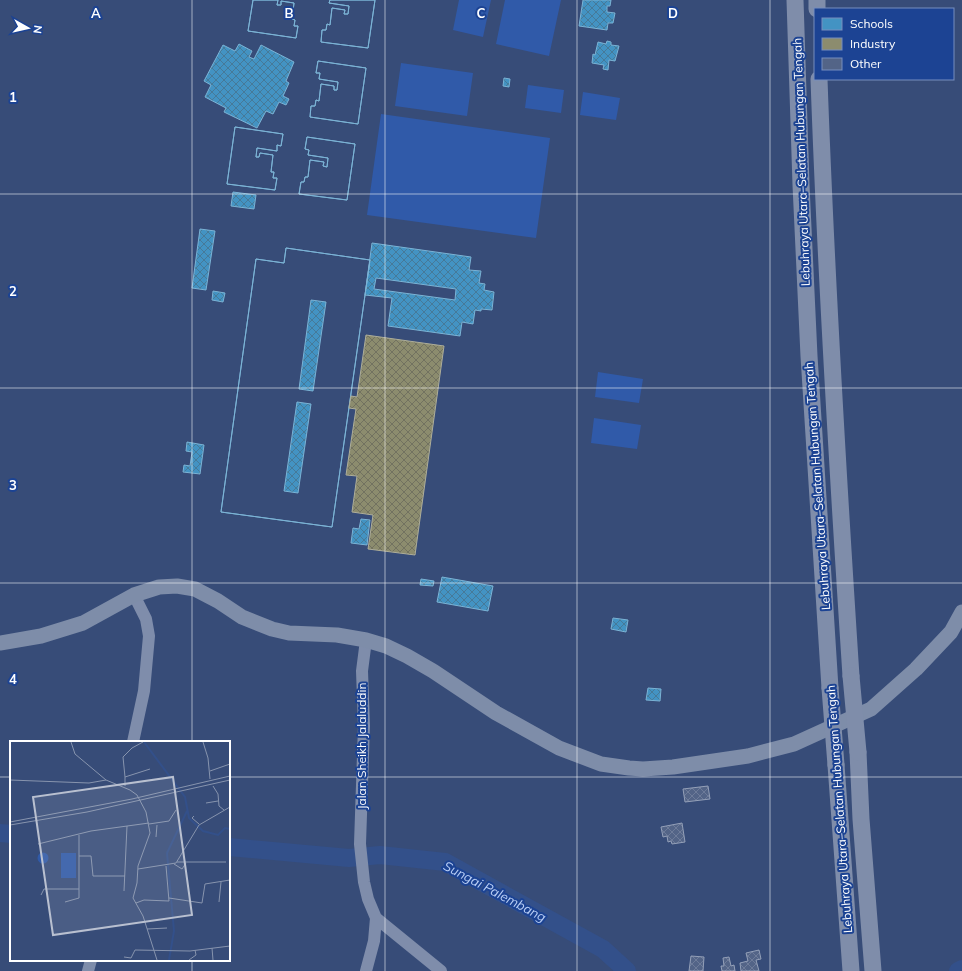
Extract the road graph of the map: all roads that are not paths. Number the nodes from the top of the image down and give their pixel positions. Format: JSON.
{"nodes":[{"id":1,"x":795,"y":0,"type":"edge"},
{"id":2,"x":819,"y":80,"type":"edge"},
{"id":3,"x":134,"y":595,"type":"junction"},
{"id":4,"x":962,"y":612,"type":"edge"},
{"id":5,"x":366,"y":640,"type":"junction"},
{"id":6,"x":0,"y":643,"type":"edge"},
{"id":7,"x":133,"y":741,"type":"edge"},
{"id":8,"x":376,"y":918,"type":"junction"},
{"id":9,"x":91,"y":961,"type":"edge"},
{"id":10,"x":851,"y":967,"type":"edge"},
{"id":11,"x":88,"y":971,"type":"edge"},
{"id":12,"x":366,"y":971,"type":"edge"},
{"id":13,"x":441,"y":971,"type":"edge"},
{"id":14,"x":873,"y":971,"type":"edge"}],
"edges":[{"from":1,"to":10,"type":"highway","name":"Lebuhraya Utara–Selatan Hubungan Tengah","bridge":true},
{"from":2,"to":14,"type":"highway","name":"Lebuhraya Utara–Selatan Hubungan Tengah","bridge":true},
{"from":3,"to":5,"type":"main road"},
{"from":3,"to":6,"type":"main road"},
{"from":3,"to":7,"type":"street"},
{"from":4,"to":5,"type":"main road"},
{"from":5,"to":8,"type":"street","name":"Jalan Sheikh Jalaluddin"},
{"from":8,"to":12,"type":"street"},
{"from":8,"to":13,"type":"street"},
{"from":9,"to":11,"type":"street"}]}
